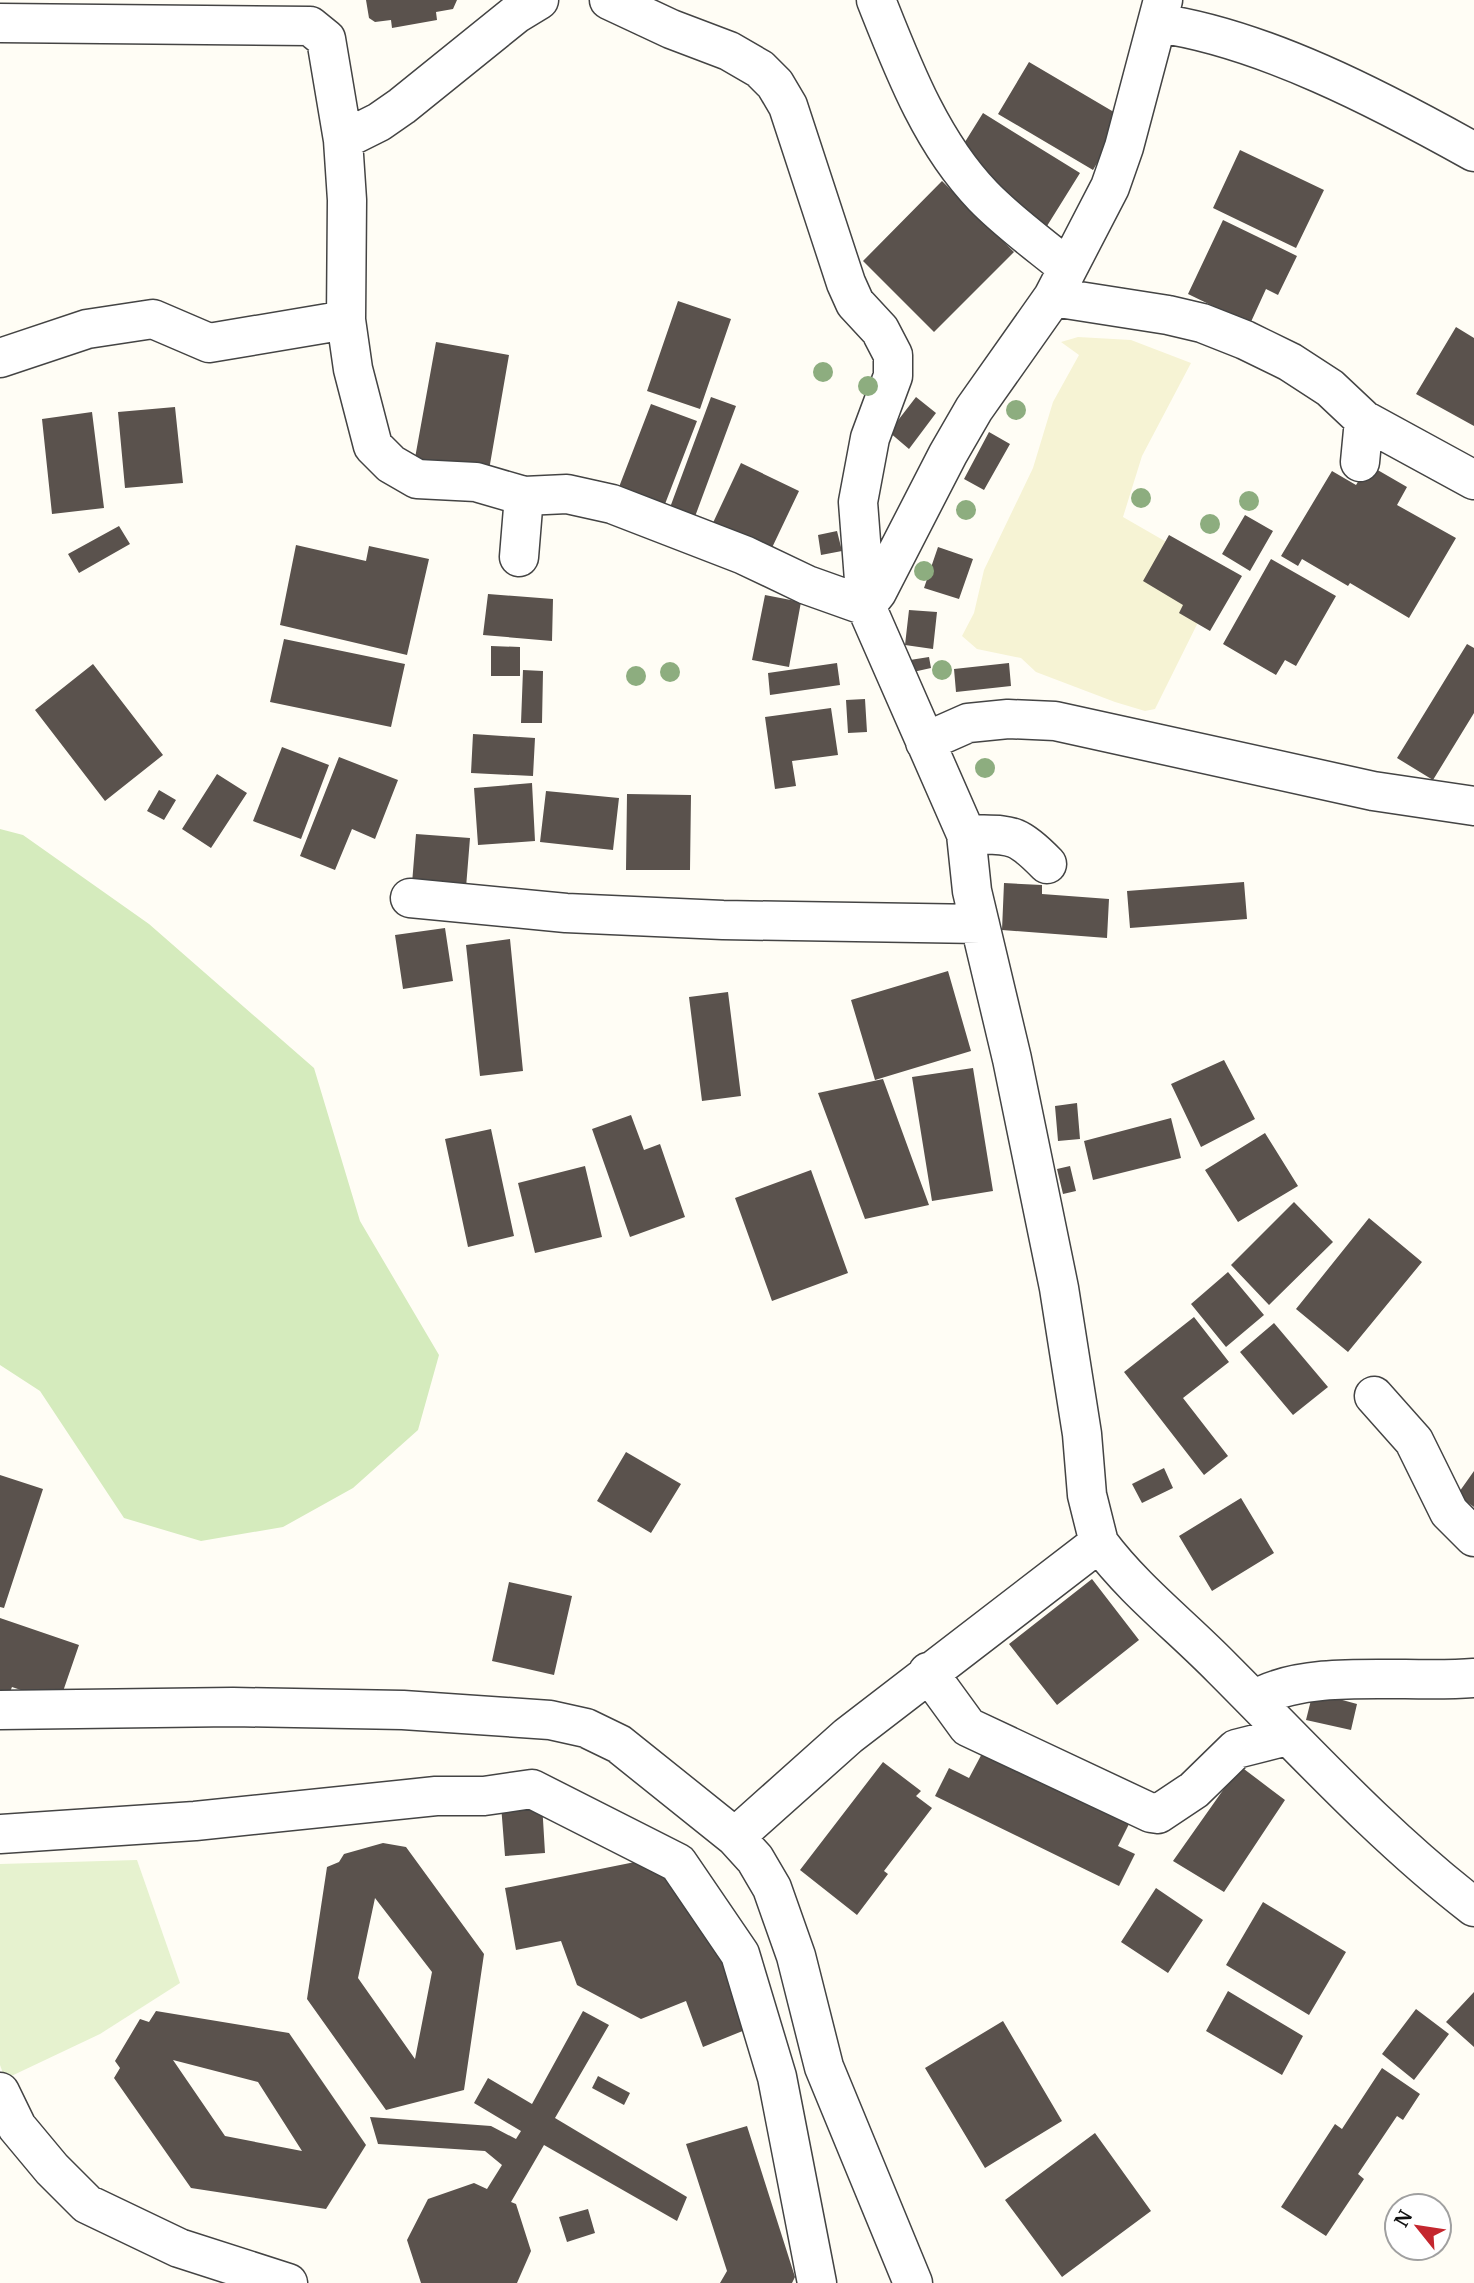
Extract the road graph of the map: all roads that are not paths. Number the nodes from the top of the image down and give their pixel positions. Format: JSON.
{"nodes":[{"id":1,"x":610,"y":0,"type":"edge"},
{"id":2,"x":876,"y":0,"type":"edge"},
{"id":3,"x":522,"y":5,"type":"edge"},
{"id":4,"x":109,"y":12,"type":"edge"},
{"id":5,"x":1160,"y":12,"type":"edge"},
{"id":6,"x":0,"y":23,"type":"edge"},
{"id":7,"x":343,"y":140,"type":"junction"},
{"id":8,"x":1474,"y":152,"type":"edge"},
{"id":9,"x":1060,"y":283,"type":"junction"},
{"id":10,"x":346,"y":320,"type":"junction"},
{"id":11,"x":0,"y":358,"type":"edge"},
{"id":12,"x":1364,"y":420,"type":"junction"},
{"id":13,"x":1360,"y":462,"type":"dead end"},
{"id":14,"x":1474,"y":480,"type":"edge"},
{"id":15,"x":524,"y":496,"type":"junction"},
{"id":16,"x":519,"y":557,"type":"dead end"},
{"id":17,"x":866,"y":606,"type":"junction"},
{"id":18,"x":925,"y":742,"type":"junction"},
{"id":19,"x":1474,"y":806,"type":"edge"},
{"id":20,"x":966,"y":834,"type":"junction"},
{"id":21,"x":1047,"y":864,"type":"dead end"},
{"id":22,"x":410,"y":898,"type":"dead end"},
{"id":23,"x":980,"y":924,"type":"junction"},
{"id":24,"x":1374,"y":1396,"type":"dead end"},
{"id":25,"x":1474,"y":1537,"type":"edge"},
{"id":26,"x":1099,"y":1543,"type":"junction"},
{"id":27,"x":928,"y":1672,"type":"junction"},
{"id":28,"x":1474,"y":1678,"type":"edge"},
{"id":29,"x":1254,"y":1700,"type":"junction"},
{"id":30,"x":0,"y":1710,"type":"edge"},
{"id":31,"x":1287,"y":1737,"type":"junction"},
{"id":32,"x":0,"y":1834,"type":"edge"},
{"id":33,"x":735,"y":1837,"type":"junction"},
{"id":34,"x":1474,"y":1907,"type":"edge"},
{"id":35,"x":0,"y":2092,"type":"edge"},
{"id":36,"x":288,"y":2283,"type":"edge"},
{"id":37,"x":817,"y":2283,"type":"edge"},
{"id":38,"x":913,"y":2283,"type":"edge"}],
"edges":[{"from":1,"to":17,"type":"street"},
{"from":2,"to":9,"type":"street"},
{"from":3,"to":7,"type":"street"},
{"from":4,"to":6,"type":"street"},
{"from":4,"to":7,"type":"street"},
{"from":5,"to":8,"type":"street"},
{"from":5,"to":9,"type":"street"},
{"from":7,"to":10,"type":"street"},
{"from":9,"to":12,"type":"street"},
{"from":9,"to":17,"type":"street"},
{"from":10,"to":11,"type":"street"},
{"from":10,"to":15,"type":"street"},
{"from":12,"to":13,"type":"street"},
{"from":12,"to":14,"type":"street"},
{"from":15,"to":16,"type":"street"},
{"from":15,"to":17,"type":"street"},
{"from":17,"to":18,"type":"street"},
{"from":18,"to":19,"type":"street"},
{"from":18,"to":20,"type":"street"},
{"from":20,"to":21,"type":"street"},
{"from":20,"to":23,"type":"street"},
{"from":22,"to":23,"type":"street"},
{"from":23,"to":26,"type":"street"},
{"from":24,"to":25,"type":"street"},
{"from":26,"to":27,"type":"street"},
{"from":26,"to":29,"type":"street"},
{"from":27,"to":31,"type":"street"},
{"from":27,"to":33,"type":"street"},
{"from":28,"to":29,"type":"street"},
{"from":29,"to":31,"type":"street"},
{"from":30,"to":33,"type":"street"},
{"from":31,"to":34,"type":"street"},
{"from":32,"to":37,"type":"street"},
{"from":33,"to":38,"type":"street"},
{"from":35,"to":36,"type":"street"}]}
